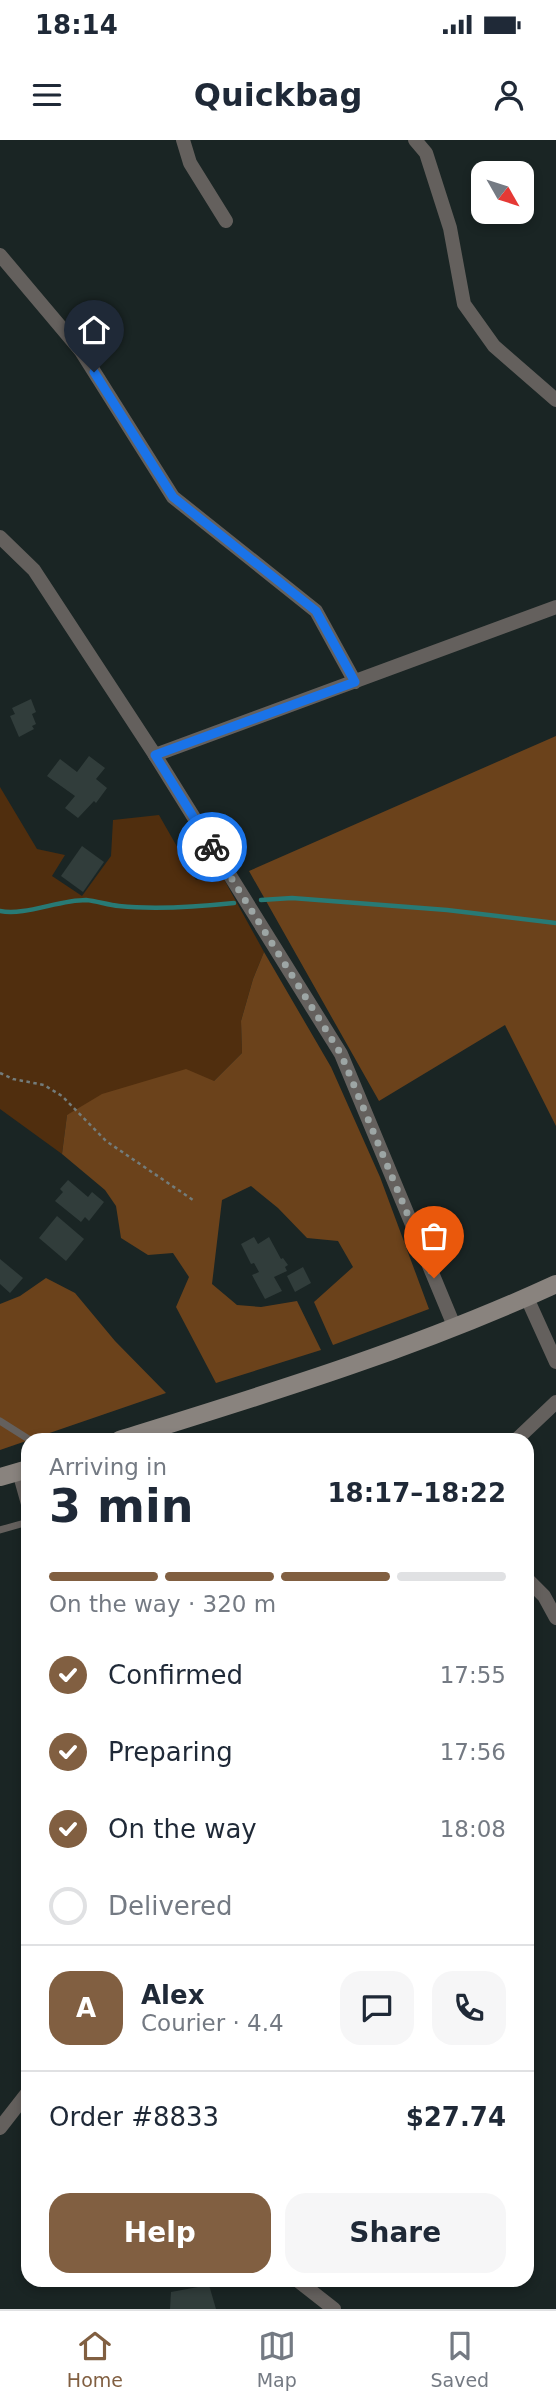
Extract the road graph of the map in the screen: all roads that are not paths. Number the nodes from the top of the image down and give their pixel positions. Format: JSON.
{"nodes":[{"id":1,"x":183,"y":140,"type":"edge"},
{"id":2,"x":415,"y":140,"type":"edge"},
{"id":3,"x":226,"y":221,"type":"dead end"},
{"id":4,"x":0,"y":255,"type":"edge"},
{"id":5,"x":556,"y":400,"type":"edge"},
{"id":6,"x":0,"y":537,"type":"edge"},
{"id":7,"x":556,"y":607,"type":"edge"},
{"id":8,"x":355,"y":682,"type":"junction"},
{"id":9,"x":155,"y":755,"type":"junction"},
{"id":10,"x":556,"y":1284,"type":"edge"},
{"id":11,"x":527,"y":1298,"type":"junction"},
{"id":12,"x":455,"y":1328,"type":"junction"},
{"id":13,"x":556,"y":1362,"type":"edge"},
{"id":14,"x":556,"y":1402,"type":"edge"},
{"id":15,"x":0,"y":1421,"type":"edge"},
{"id":16,"x":141,"y":1433,"type":"edge"},
{"id":17,"x":523,"y":1433,"type":"edge"},
{"id":18,"x":21,"y":1434,"type":"edge"},
{"id":19,"x":14,"y":1473,"type":"edge"},
{"id":20,"x":21,"y":1496,"type":"edge"},
{"id":21,"x":21,"y":1522,"type":"edge"},
{"id":22,"x":0,"y":1530,"type":"edge"},
{"id":23,"x":534,"y":1586,"type":"edge"},
{"id":24,"x":556,"y":1618,"type":"edge"},
{"id":25,"x":21,"y":2101,"type":"edge"},
{"id":26,"x":0,"y":2128,"type":"edge"},
{"id":27,"x":307,"y":2287,"type":"edge"},
{"id":28,"x":334,"y":2309,"type":"edge"}],
"edges":[{"from":1,"to":3,"type":"street"},
{"from":2,"to":5,"type":"street"},
{"from":4,"to":8,"type":"street"},
{"from":6,"to":9,"type":"street"},
{"from":7,"to":8,"type":"street"},
{"from":8,"to":9,"type":"street"},
{"from":9,"to":12,"type":"street"},
{"from":10,"to":11,"type":"main road"},
{"from":11,"to":12,"type":"main road"},
{"from":11,"to":13,"type":"street"},
{"from":12,"to":16,"type":"main road"},
{"from":14,"to":17,"type":"street"},
{"from":15,"to":18,"type":"lane"},
{"from":19,"to":20,"type":"lane"},
{"from":21,"to":22,"type":"lane"},
{"from":23,"to":24,"type":"street"},
{"from":25,"to":26,"type":"street"},
{"from":27,"to":28,"type":"street"}]}
